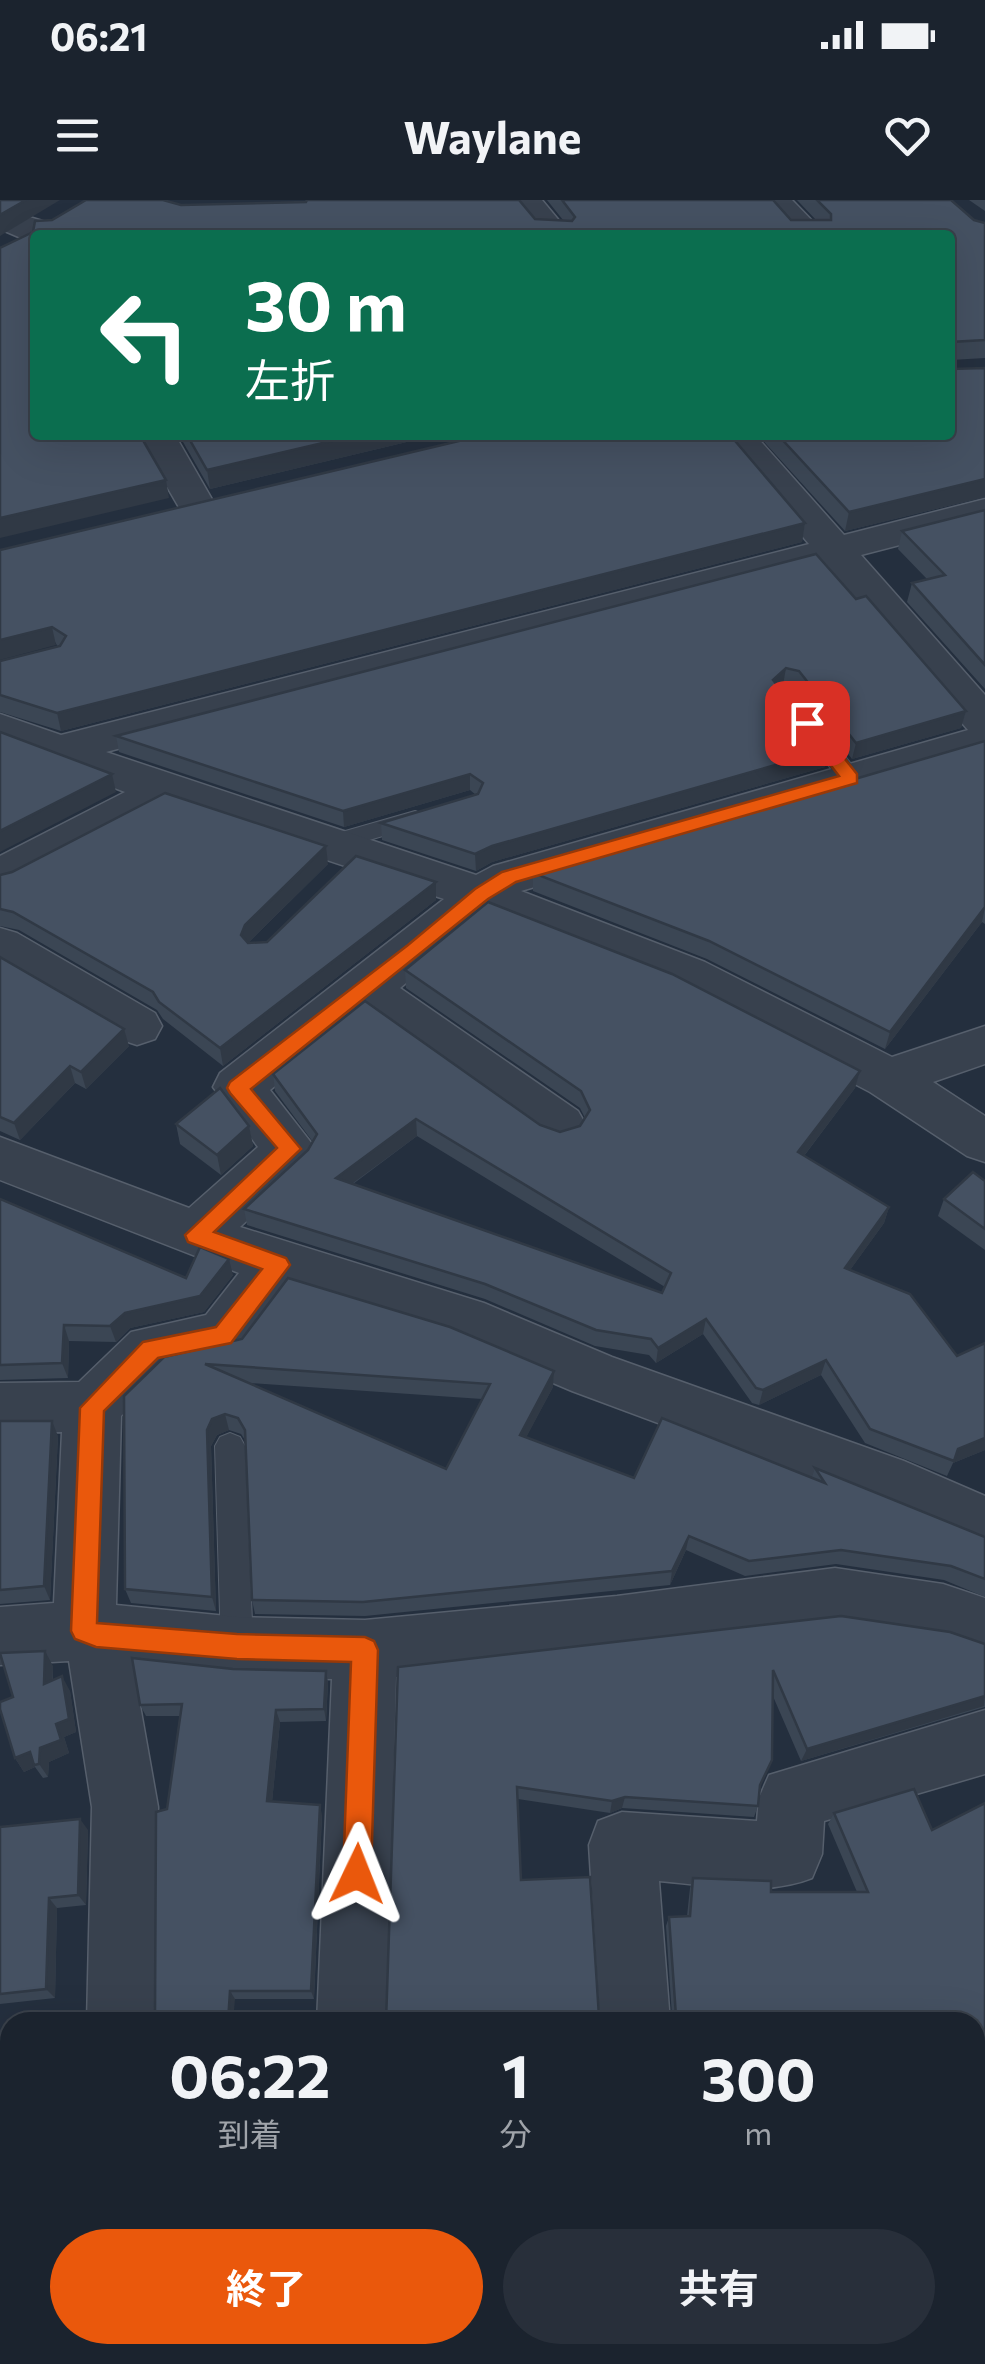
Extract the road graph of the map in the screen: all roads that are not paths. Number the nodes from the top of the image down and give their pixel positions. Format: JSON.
{"nodes":[{"id":1,"x":525,"y":200,"type":"edge"},
{"id":2,"x":774,"y":200,"type":"edge"},
{"id":3,"x":70,"y":212,"type":"edge"},
{"id":4,"x":0,"y":218,"type":"edge"},
{"id":5,"x":31,"y":230,"type":"edge"},
{"id":6,"x":43,"y":230,"type":"edge"},
{"id":7,"x":551,"y":230,"type":"edge"},
{"id":8,"x":805,"y":230,"type":"edge"},
{"id":9,"x":30,"y":238,"type":"edge"},
{"id":10,"x":0,"y":254,"type":"edge"},
{"id":11,"x":158,"y":440,"type":"edge"},
{"id":12,"x":740,"y":440,"type":"edge"},
{"id":13,"x":236,"y":499,"type":"edge"},
{"id":14,"x":985,"y":511,"type":"edge"},
{"id":15,"x":838,"y":549,"type":"junction"},
{"id":16,"x":785,"y":695,"type":"edge"},
{"id":17,"x":985,"y":722,"type":"edge"},
{"id":18,"x":0,"y":728,"type":"edge"},
{"id":19,"x":985,"y":740,"type":"edge"},
{"id":20,"x":55,"y":750,"type":"junction"},
{"id":21,"x":851,"y":779,"type":"junction"},
{"id":22,"x":164,"y":790,"type":"junction"},
{"id":23,"x":434,"y":813,"type":"edge"},
{"id":24,"x":344,"y":855,"type":"junction"},
{"id":25,"x":0,"y":876,"type":"edge"},
{"id":26,"x":482,"y":894,"type":"junction"},
{"id":27,"x":0,"y":945,"type":"edge"},
{"id":28,"x":366,"y":988,"type":"junction"},
{"id":29,"x":137,"y":1026,"type":"dead end"},
{"id":30,"x":985,"y":1045,"type":"edge"},
{"id":31,"x":888,"y":1078,"type":"junction"},
{"id":32,"x":560,"y":1125,"type":"dead end"},
{"id":33,"x":985,"y":1142,"type":"edge"},
{"id":34,"x":0,"y":1158,"type":"edge"},
{"id":35,"x":196,"y":1235,"type":"junction"},
{"id":36,"x":278,"y":1265,"type":"junction"},
{"id":37,"x":0,"y":1408,"type":"edge"},
{"id":38,"x":92,"y":1408,"type":"junction"},
{"id":39,"x":230,"y":1446,"type":"dead end"},
{"id":40,"x":985,"y":1524,"type":"edge"},
{"id":41,"x":985,"y":1627,"type":"edge"},
{"id":42,"x":90,"y":1633,"type":"junction"},
{"id":43,"x":0,"y":1636,"type":"edge"},
{"id":44,"x":237,"y":1647,"type":"junction"},
{"id":45,"x":365,"y":1650,"type":"junction"},
{"id":46,"x":985,"y":1742,"type":"edge"},
{"id":47,"x":122,"y":2012,"type":"edge"},
{"id":48,"x":352,"y":2012,"type":"edge"},
{"id":49,"x":634,"y":2012,"type":"edge"}],
"edges":[{"from":1,"to":7,"type":"street"},
{"from":2,"to":8,"type":"street"},
{"from":3,"to":6,"type":"street"},
{"from":4,"to":5,"type":"street"},
{"from":9,"to":10,"type":"street"},
{"from":11,"to":13,"type":"street"},
{"from":12,"to":15,"type":"street"},
{"from":14,"to":15,"type":"street"},
{"from":15,"to":17,"type":"street"},
{"from":15,"to":20,"type":"street"},
{"from":16,"to":21,"type":"lane"},
{"from":18,"to":20,"type":"street"},
{"from":19,"to":21,"type":"street"},
{"from":20,"to":22,"type":"street"},
{"from":21,"to":26,"type":"street"},
{"from":22,"to":24,"type":"street"},
{"from":22,"to":25,"type":"street"},
{"from":23,"to":24,"type":"lane"},
{"from":24,"to":26,"type":"street"},
{"from":26,"to":28,"type":"street"},
{"from":26,"to":31,"type":"street"},
{"from":27,"to":29,"type":"street"},
{"from":28,"to":32,"type":"street"},
{"from":28,"to":35,"type":"street"},
{"from":30,"to":31,"type":"street"},
{"from":31,"to":33,"type":"street"},
{"from":34,"to":35,"type":"street"},
{"from":35,"to":36,"type":"street"},
{"from":36,"to":38,"type":"street"},
{"from":36,"to":40,"type":"street"},
{"from":37,"to":38,"type":"street"},
{"from":38,"to":42,"type":"street"},
{"from":39,"to":44,"type":"lane"},
{"from":41,"to":45,"type":"street"},
{"from":42,"to":43,"type":"street"},
{"from":42,"to":44,"type":"street"},
{"from":42,"to":47,"type":"street"},
{"from":44,"to":45,"type":"street"},
{"from":45,"to":48,"type":"street"},
{"from":46,"to":49,"type":"street"}]}
